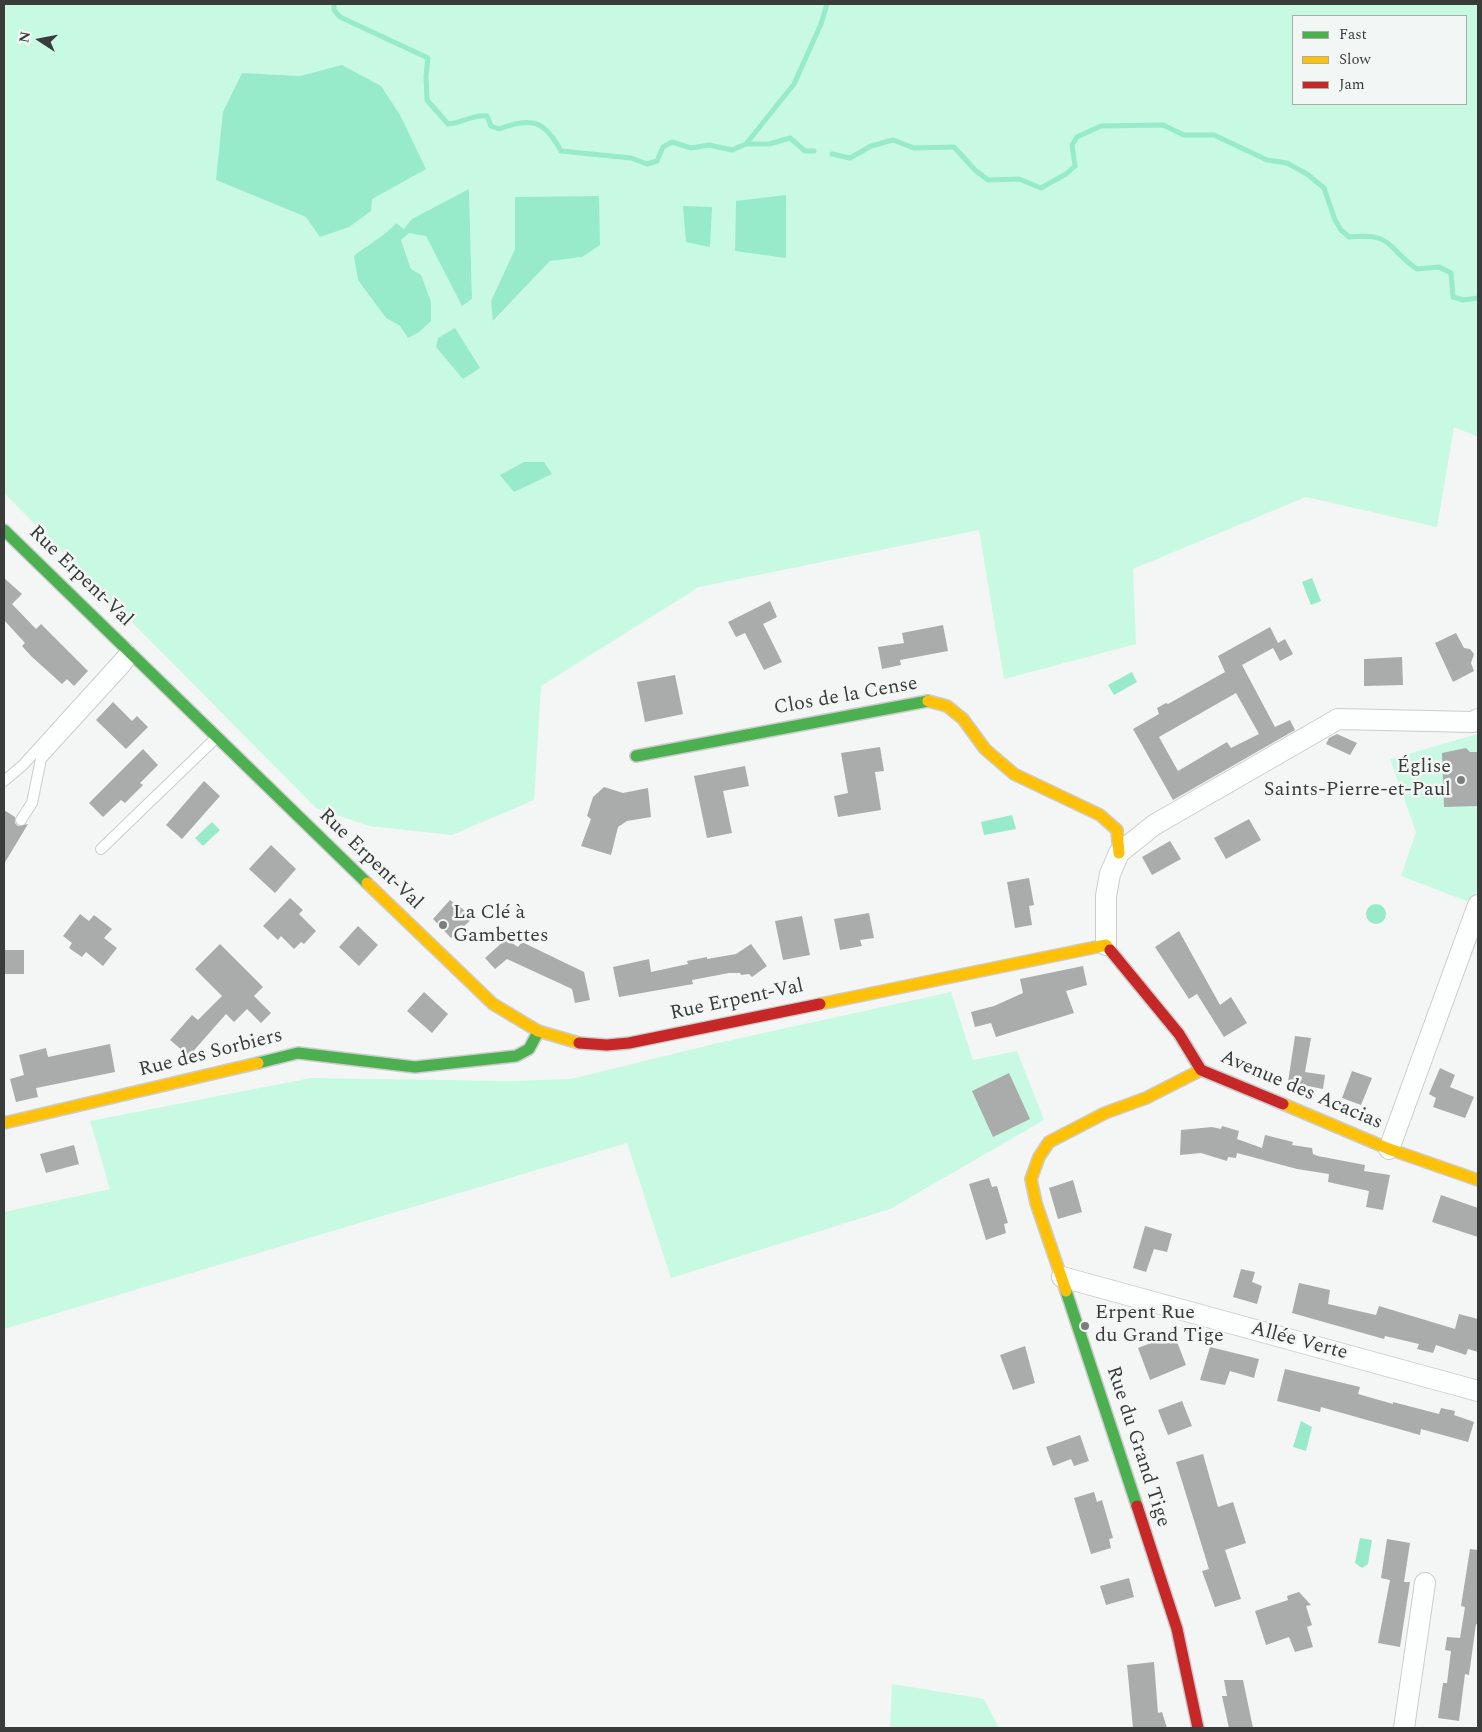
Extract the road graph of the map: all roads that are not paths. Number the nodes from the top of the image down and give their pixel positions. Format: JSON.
{"nodes":[{"id":1,"x":4,"y":530,"type":"edge"},
{"id":2,"x":131,"y":651,"type":"junction"},
{"id":3,"x":1478,"y":719,"type":"edge"},
{"id":4,"x":217,"y":736,"type":"junction"},
{"id":5,"x":636,"y":756,"type":"dead end"},
{"id":6,"x":4,"y":781,"type":"edge"},
{"id":7,"x":21,"y":820,"type":"dead end"},
{"id":8,"x":101,"y":849,"type":"dead end"},
{"id":9,"x":1119,"y":853,"type":"junction"},
{"id":10,"x":1478,"y":905,"type":"edge"},
{"id":11,"x":1106,"y":945,"type":"junction"},
{"id":12,"x":538,"y":1032,"type":"junction"},
{"id":13,"x":1201,"y":1070,"type":"junction"},
{"id":14,"x":4,"y":1123,"type":"edge"},
{"id":15,"x":1389,"y":1149,"type":"junction"},
{"id":16,"x":1478,"y":1180,"type":"edge"},
{"id":17,"x":1062,"y":1277,"type":"junction"},
{"id":18,"x":1478,"y":1391,"type":"edge"},
{"id":19,"x":1425,"y":1583,"type":"dead end"},
{"id":20,"x":1198,"y":1728,"type":"edge"},
{"id":21,"x":1404,"y":1728,"type":"edge"}],
"edges":[{"from":1,"to":2,"type":"street","name":"Rue Erpent-Val"},
{"from":2,"to":4,"type":"street","name":"Rue Erpent-Val"},
{"from":2,"to":6,"type":"lane"},
{"from":2,"to":7,"type":"lane"},
{"from":3,"to":9,"type":"street"},
{"from":4,"to":8,"type":"lane"},
{"from":4,"to":12,"type":"street","name":"Rue Erpent-Val"},
{"from":5,"to":9,"type":"street","name":"Clos de la Cense"},
{"from":9,"to":11,"type":"street"},
{"from":10,"to":15,"type":"street"},
{"from":11,"to":12,"type":"street","name":"Rue Erpent-Val"},
{"from":11,"to":13,"type":"street","name":"Avenue des Acacias"},
{"from":12,"to":14,"type":"street","name":"Rue des Sorbiers"},
{"from":13,"to":15,"type":"street","name":"Avenue des Acacias"},
{"from":13,"to":17,"type":"street","name":"Rue du Grand Tige"},
{"from":15,"to":16,"type":"street","name":"Avenue des Acacias"},
{"from":17,"to":18,"type":"street","name":"Allée Verte"},
{"from":17,"to":20,"type":"street","name":"Rue du Grand Tige"},
{"from":19,"to":21,"type":"street"}]}
